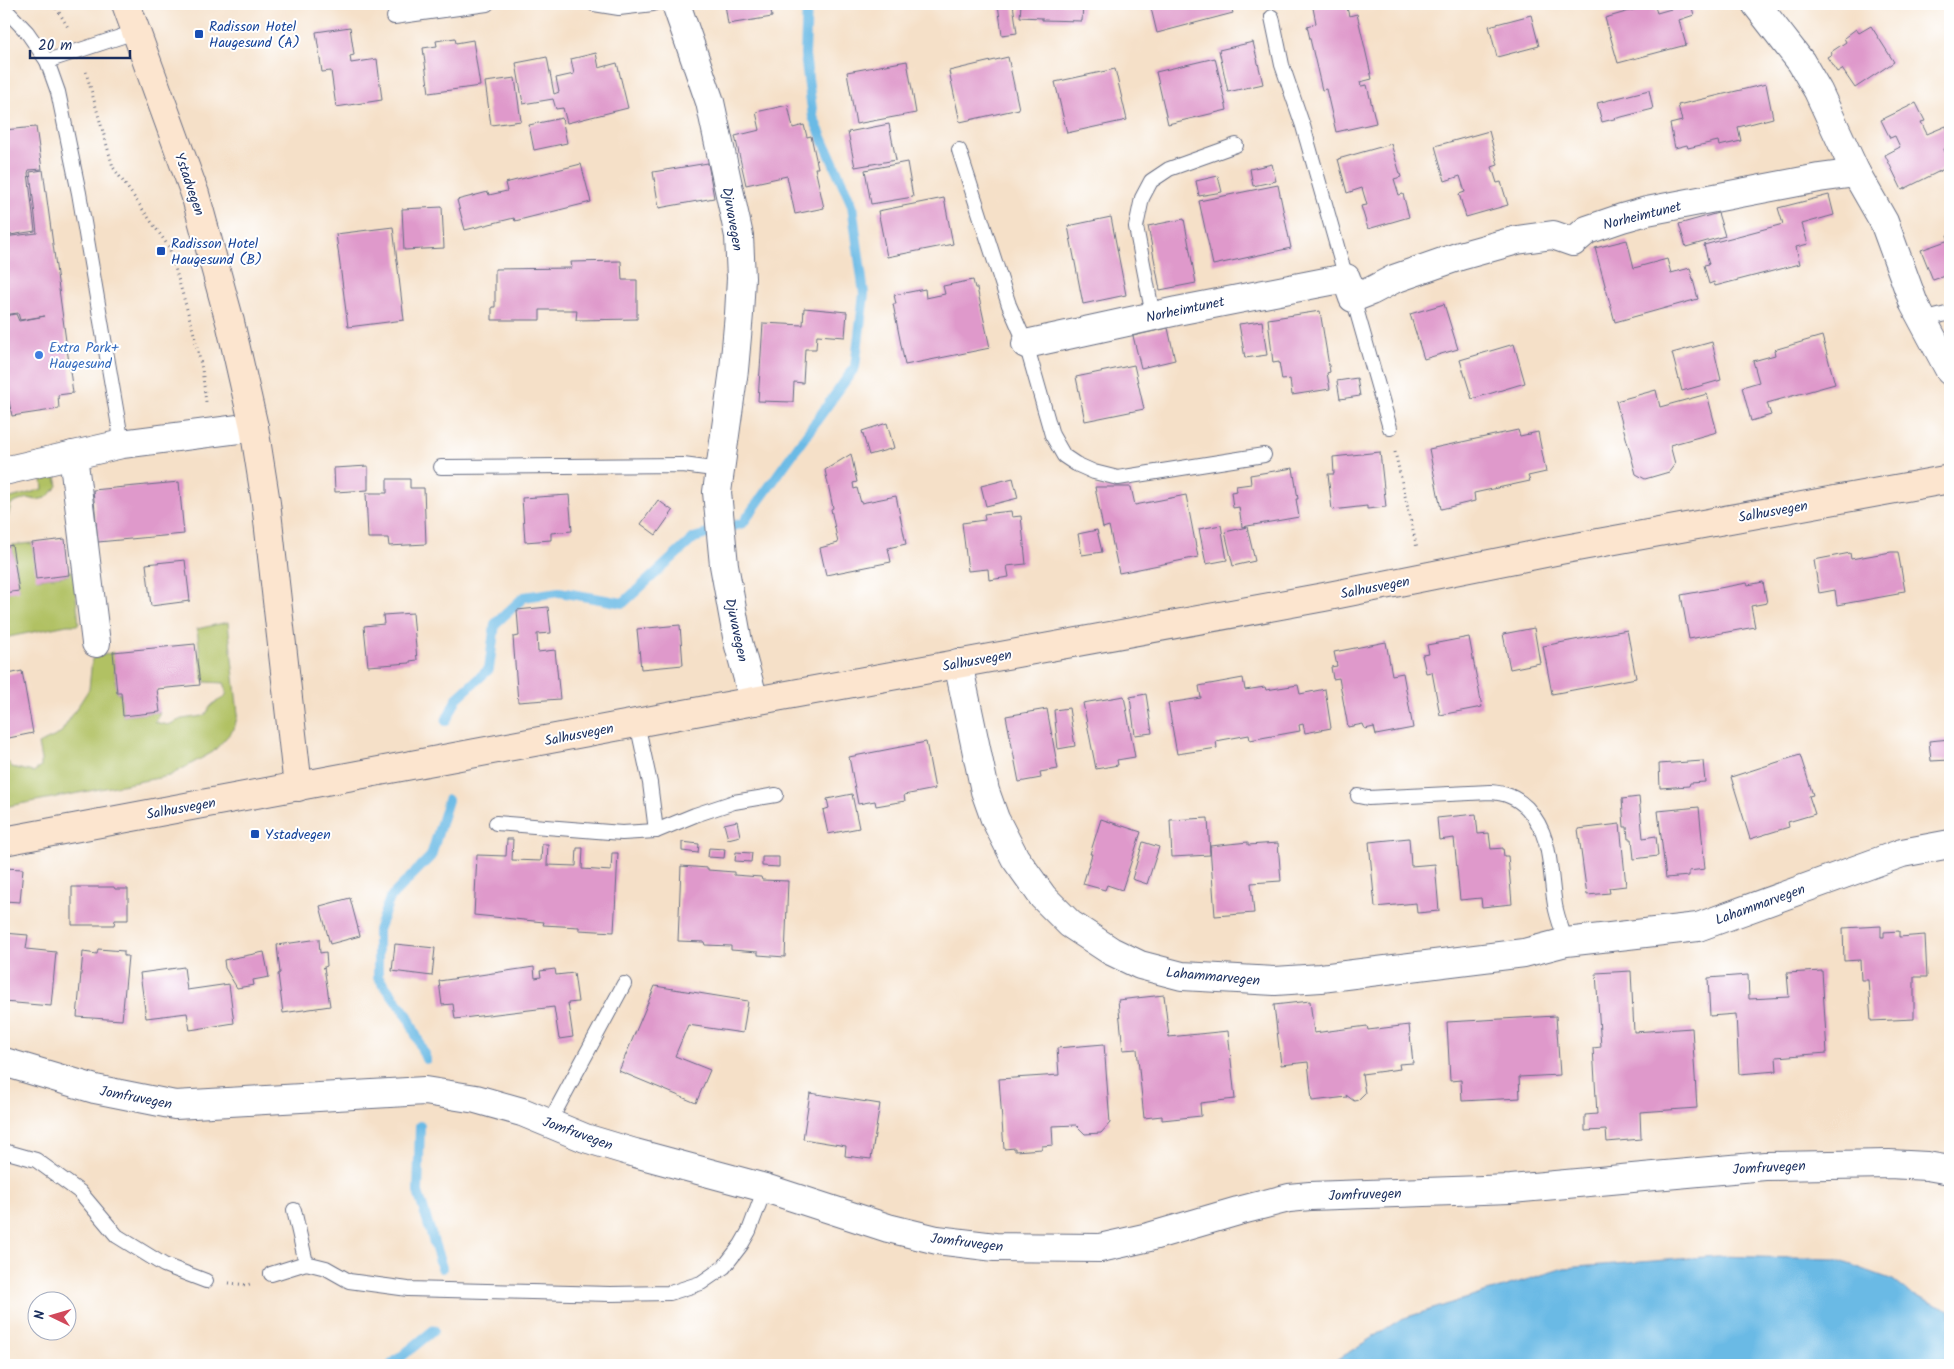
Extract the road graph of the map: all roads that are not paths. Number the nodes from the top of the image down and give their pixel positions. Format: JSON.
{"nodes":[{"id":1,"x":126,"y":4,"type":"edge"},
{"id":2,"x":486,"y":4,"type":"edge"},
{"id":3,"x":594,"y":4,"type":"edge"},
{"id":4,"x":653,"y":4,"type":"edge"},
{"id":5,"x":676,"y":4,"type":"edge"},
{"id":6,"x":1756,"y":4,"type":"edge"},
{"id":7,"x":4,"y":8,"type":"edge"},
{"id":8,"x":394,"y":17,"type":"dead end"},
{"id":9,"x":1272,"y":17,"type":"dead end"},
{"id":10,"x":135,"y":32,"type":"junction"},
{"id":11,"x":47,"y":61,"type":"junction"},
{"id":12,"x":1236,"y":145,"type":"dead end"},
{"id":13,"x":959,"y":150,"type":"dead end"},
{"id":14,"x":1856,"y":172,"type":"junction"},
{"id":15,"x":1349,"y":288,"type":"junction"},
{"id":16,"x":1950,"y":313,"type":"edge"},
{"id":17,"x":1153,"y":316,"type":"junction"},
{"id":18,"x":1922,"y":320,"type":"junction"},
{"id":19,"x":1026,"y":344,"type":"junction"},
{"id":20,"x":1950,"y":371,"type":"edge"},
{"id":21,"x":254,"y":427,"type":"junction"},
{"id":22,"x":1390,"y":428,"type":"road end"},
{"id":23,"x":122,"y":444,"type":"junction"},
{"id":24,"x":73,"y":455,"type":"junction"},
{"id":25,"x":1264,"y":455,"type":"dead end"},
{"id":26,"x":441,"y":466,"type":"dead end"},
{"id":27,"x":721,"y":470,"type":"junction"},
{"id":28,"x":4,"y":471,"type":"edge"},
{"id":29,"x":1950,"y":479,"type":"edge"},
{"id":30,"x":96,"y":643,"type":"dead end"},
{"id":31,"x":958,"y":663,"type":"junction"},
{"id":32,"x":754,"y":701,"type":"junction"},
{"id":33,"x":637,"y":722,"type":"junction"},
{"id":34,"x":298,"y":787,"type":"junction"},
{"id":35,"x":776,"y":795,"type":"dead end"},
{"id":36,"x":1358,"y":796,"type":"dead end"},
{"id":37,"x":496,"y":823,"type":"dead end"},
{"id":38,"x":656,"y":831,"type":"junction"},
{"id":39,"x":4,"y":841,"type":"edge"},
{"id":40,"x":1950,"y":844,"type":"edge"},
{"id":41,"x":1566,"y":942,"type":"junction"},
{"id":42,"x":624,"y":984,"type":"dead end"},
{"id":43,"x":4,"y":1062,"type":"edge"},
{"id":44,"x":549,"y":1123,"type":"junction"},
{"id":45,"x":4,"y":1151,"type":"edge"},
{"id":46,"x":1950,"y":1170,"type":"edge"},
{"id":47,"x":765,"y":1188,"type":"junction"},
{"id":48,"x":294,"y":1210,"type":"dead end"},
{"id":49,"x":306,"y":1262,"type":"junction"},
{"id":50,"x":271,"y":1274,"type":"road end"},
{"id":51,"x":206,"y":1281,"type":"road end"}],
"edges":[{"from":1,"to":10,"type":"main road","name":"Ystadvegen"},
{"from":2,"to":8,"type":"lane"},
{"from":3,"to":4,"type":"lane"},
{"from":5,"to":27,"type":"street","name":"Djuvavegen"},
{"from":6,"to":14,"type":"street"},
{"from":7,"to":11,"type":"lane"},
{"from":9,"to":15,"type":"lane"},
{"from":10,"to":11,"type":"lane"},
{"from":10,"to":21,"type":"main road","name":"Ystadvegen"},
{"from":11,"to":23,"type":"lane"},
{"from":12,"to":17,"type":"lane"},
{"from":13,"to":19,"type":"lane"},
{"from":14,"to":15,"type":"street","name":"Norheimtunet"},
{"from":14,"to":18,"type":"street"},
{"from":15,"to":17,"type":"street","name":"Norheimtunet"},
{"from":15,"to":22,"type":"lane"},
{"from":16,"to":18,"type":"lane"},
{"from":17,"to":19,"type":"street","name":"Norheimtunet"},
{"from":18,"to":20,"type":"street"},
{"from":19,"to":25,"type":"lane"},
{"from":21,"to":23,"type":"street"},
{"from":21,"to":34,"type":"main road","name":"Ystadvegen"},
{"from":23,"to":24,"type":"street"},
{"from":24,"to":28,"type":"street"},
{"from":24,"to":30,"type":"street"},
{"from":26,"to":27,"type":"lane"},
{"from":27,"to":32,"type":"street","name":"Djuvavegen"},
{"from":29,"to":31,"type":"main road","name":"Salhusvegen"},
{"from":31,"to":32,"type":"main road","name":"Salhusvegen"},
{"from":31,"to":41,"type":"street","name":"Lahammarvegen"},
{"from":32,"to":33,"type":"main road","name":"Salhusvegen"},
{"from":33,"to":34,"type":"main road","name":"Salhusvegen"},
{"from":33,"to":38,"type":"lane"},
{"from":34,"to":39,"type":"main road","name":"Salhusvegen"},
{"from":35,"to":38,"type":"lane"},
{"from":36,"to":41,"type":"lane"},
{"from":37,"to":38,"type":"lane"},
{"from":40,"to":41,"type":"street","name":"Lahammarvegen"},
{"from":42,"to":44,"type":"lane"},
{"from":43,"to":44,"type":"street","name":"Jomfruvegen"},
{"from":44,"to":47,"type":"street","name":"Jomfruvegen"},
{"from":45,"to":51,"type":"lane"},
{"from":46,"to":47,"type":"street","name":"Jomfruvegen"},
{"from":47,"to":49,"type":"lane"},
{"from":48,"to":49,"type":"lane"},
{"from":49,"to":50,"type":"lane"}]}
